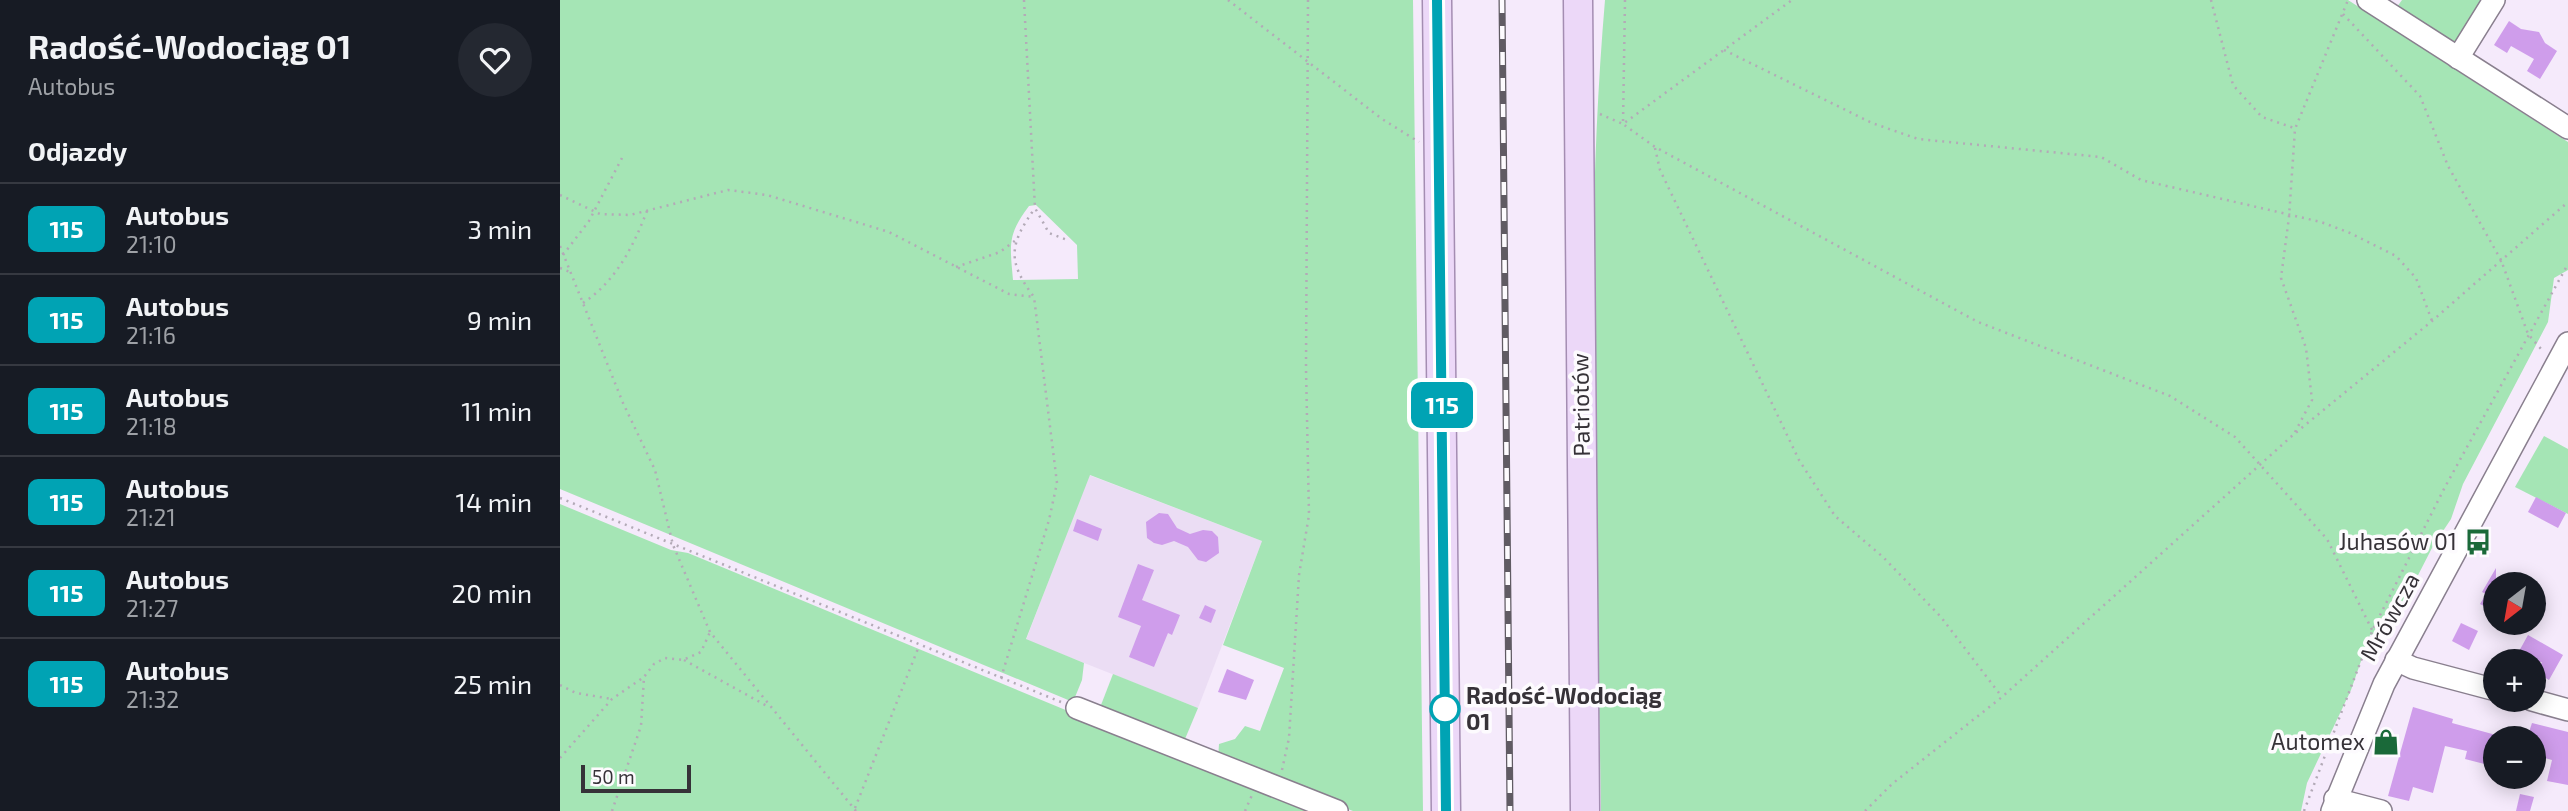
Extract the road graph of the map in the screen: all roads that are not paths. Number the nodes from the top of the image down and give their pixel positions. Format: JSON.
{"nodes":[{"id":1,"x":1437,"y":0,"type":"edge"},
{"id":2,"x":1578,"y":0,"type":"edge"},
{"id":3,"x":2368,"y":0,"type":"edge"},
{"id":4,"x":2494,"y":0,"type":"edge"},
{"id":5,"x":2458,"y":58,"type":"junction"},
{"id":6,"x":2568,"y":128,"type":"edge"},
{"id":7,"x":2568,"y":343,"type":"edge"},
{"id":8,"x":2390,"y":657,"type":"junction"},
{"id":9,"x":2483,"y":687,"type":"edge"},
{"id":10,"x":2546,"y":704,"type":"edge"},
{"id":11,"x":1077,"y":708,"type":"road end"},
{"id":12,"x":2568,"y":710,"type":"edge"},
{"id":13,"x":2334,"y":805,"type":"edge"},
{"id":14,"x":1338,"y":811,"type":"edge"},
{"id":15,"x":1446,"y":811,"type":"edge"},
{"id":16,"x":1585,"y":811,"type":"edge"},
{"id":17,"x":2381,"y":811,"type":"edge"}],
"edges":[{"from":1,"to":15,"type":"main road"},
{"from":2,"to":16,"type":"main road","name":"Patriotów"},
{"from":3,"to":5,"type":"street"},
{"from":4,"to":5,"type":"street"},
{"from":5,"to":6,"type":"street"},
{"from":7,"to":8,"type":"street","name":"Mrówcza"},
{"from":8,"to":9,"type":"street"},
{"from":8,"to":13,"type":"street","name":"Mrówcza"},
{"from":10,"to":12,"type":"street"},
{"from":11,"to":14,"type":"street"},
{"from":13,"to":17,"type":"street"}]}
